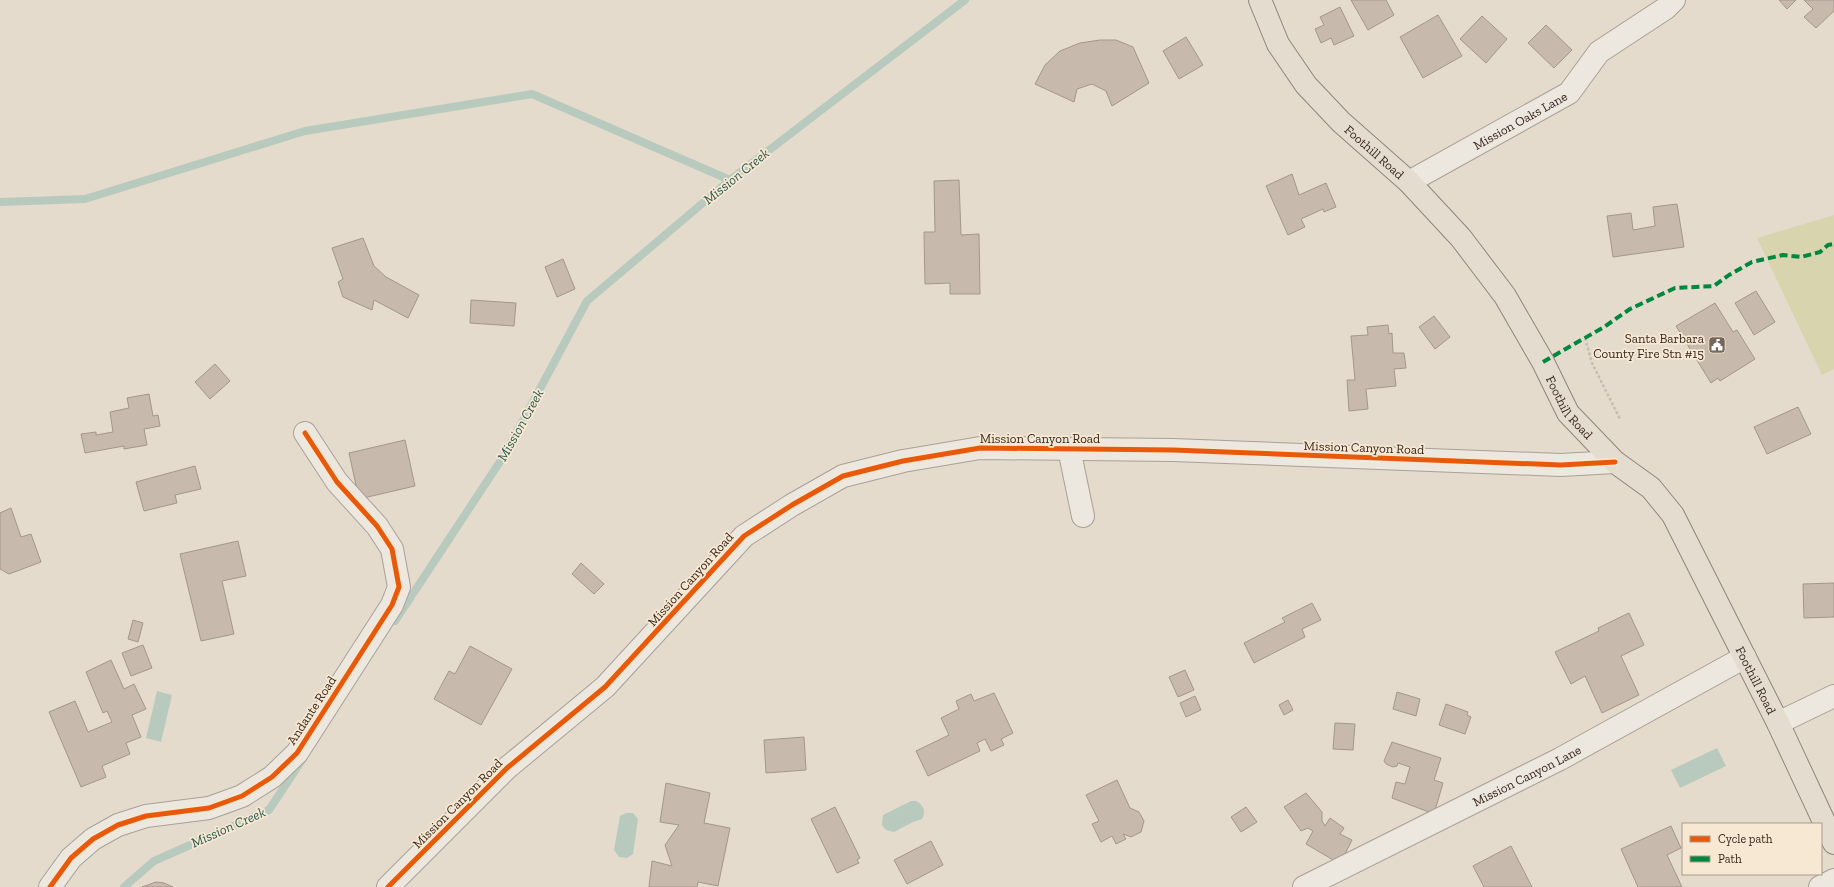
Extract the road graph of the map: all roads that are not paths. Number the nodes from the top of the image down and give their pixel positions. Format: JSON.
{"nodes":[{"id":1,"x":1260,"y":0,"type":"edge"},
{"id":2,"x":1674,"y":0,"type":"edge"},
{"id":3,"x":1409,"y":182,"type":"junction"},
{"id":4,"x":304,"y":433,"type":"dead end"},
{"id":5,"x":1069,"y":449,"type":"junction"},
{"id":6,"x":1616,"y":462,"type":"junction"},
{"id":7,"x":1083,"y":516,"type":"dead end"},
{"id":8,"x":1745,"y":657,"type":"junction"},
{"id":9,"x":1834,"y":696,"type":"edge"},
{"id":10,"x":1778,"y":723,"type":"junction"},
{"id":11,"x":1834,"y":843,"type":"edge"},
{"id":12,"x":1834,"y":880,"type":"edge"},
{"id":13,"x":50,"y":887,"type":"edge"},
{"id":14,"x":388,"y":887,"type":"edge"},
{"id":15,"x":1304,"y":887,"type":"edge"},
{"id":16,"x":1820,"y":887,"type":"edge"}],
"edges":[{"from":1,"to":3,"type":"main road","name":"Foothill Road"},
{"from":2,"to":3,"type":"street","name":"Mission Oaks Lane"},
{"from":3,"to":6,"type":"main road","name":"Foothill Road"},
{"from":4,"to":13,"type":"street","name":"Andante Road"},
{"from":5,"to":6,"type":"street","name":"Mission Canyon Road"},
{"from":5,"to":7,"type":"street"},
{"from":5,"to":14,"type":"street","name":"Mission Canyon Road"},
{"from":6,"to":8,"type":"main road","name":"Foothill Road"},
{"from":8,"to":10,"type":"main road","name":"Foothill Road"},
{"from":8,"to":15,"type":"street","name":"Mission Canyon Lane"},
{"from":9,"to":10,"type":"street"},
{"from":10,"to":11,"type":"main road","name":"Foothill Road"},
{"from":12,"to":16,"type":"street"}]}
